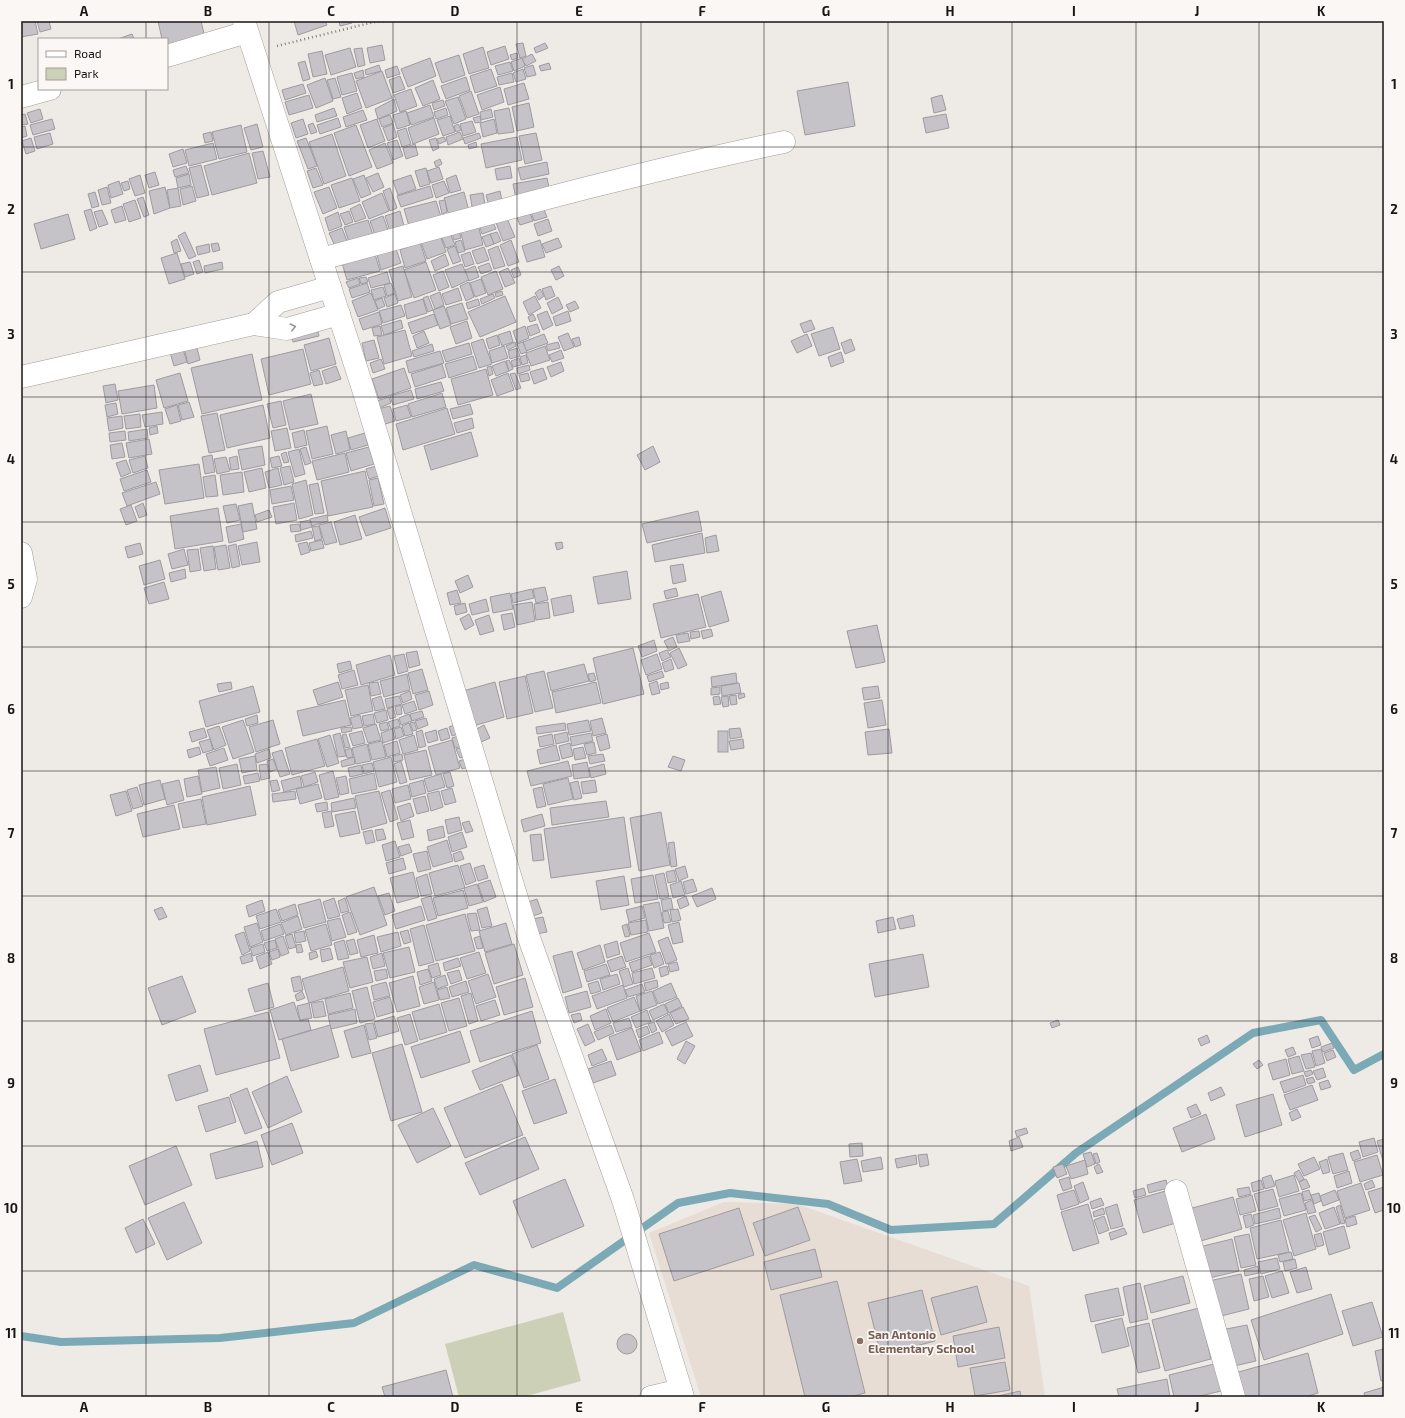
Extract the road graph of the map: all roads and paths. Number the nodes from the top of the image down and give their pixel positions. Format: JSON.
{"nodes":[{"id":1,"x":386,"y":21,"type":"edge"},
{"id":2,"x":248,"y":35,"type":"edge"},
{"id":3,"x":168,"y":56,"type":"edge"},
{"id":4,"x":46,"y":90,"type":"edge"},
{"id":5,"x":21,"y":97,"type":"edge"},
{"id":6,"x":784,"y":142,"type":"dead end"},
{"id":7,"x":321,"y":259,"type":"junction"},
{"id":8,"x":330,"y":287,"type":"junction"},
{"id":9,"x":339,"y":314,"type":"junction"},
{"id":10,"x":254,"y":324,"type":"junction"},
{"id":11,"x":21,"y":377,"type":"edge"},
{"id":12,"x":21,"y":553,"type":"edge"},
{"id":13,"x":21,"y":597,"type":"edge"},
{"id":14,"x":1176,"y":1191,"type":"dead end"},
{"id":15,"x":682,"y":1394,"type":"edge"},
{"id":16,"x":651,"y":1397,"type":"edge"},
{"id":17,"x":1234,"y":1397,"type":"edge"}],
"edges":[{"from":1,"to":2,"type":"path"},
{"from":2,"to":3,"type":"street"},
{"from":2,"to":7,"type":"street"},
{"from":4,"to":5,"type":"street"},
{"from":6,"to":7,"type":"street"},
{"from":7,"to":8,"type":"street"},
{"from":8,"to":9,"type":"street"},
{"from":8,"to":10,"type":"street"},
{"from":10,"to":9,"type":"street","one_way":true},
{"from":9,"to":15,"type":"street"},
{"from":10,"to":11,"type":"street"},
{"from":12,"to":13,"type":"street"},
{"from":14,"to":17,"type":"street"},
{"from":15,"to":16,"type":"street"}]}
